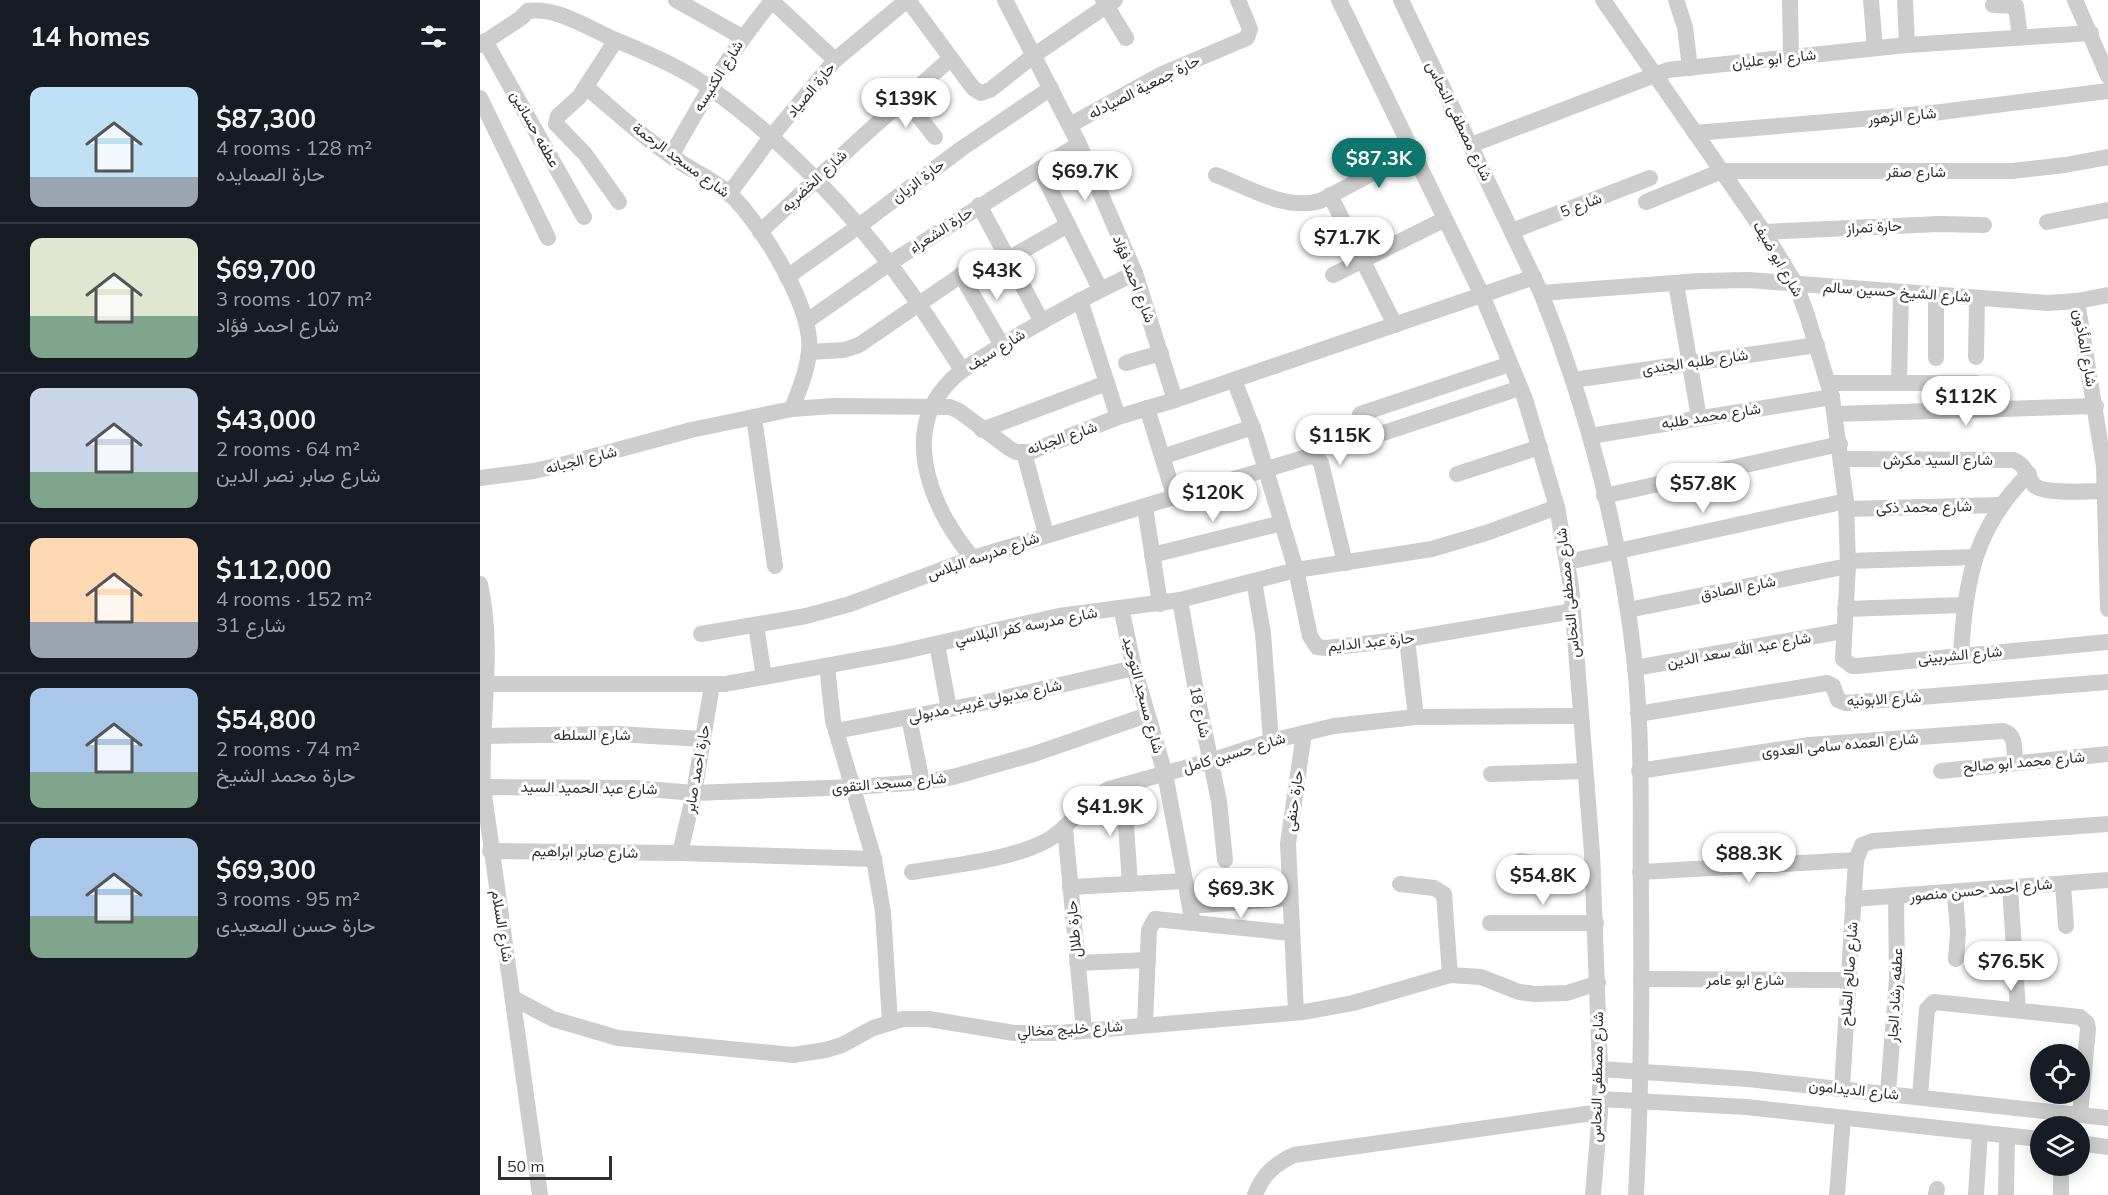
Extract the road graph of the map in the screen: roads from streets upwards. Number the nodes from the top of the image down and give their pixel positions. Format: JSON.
{"nodes":[{"id":1,"x":676,"y":0,"type":"edge"},
{"id":2,"x":907,"y":0,"type":"edge"},
{"id":3,"x":1005,"y":0,"type":"edge"},
{"id":4,"x":1238,"y":0,"type":"edge"},
{"id":5,"x":1339,"y":0,"type":"edge"},
{"id":6,"x":1401,"y":0,"type":"edge"},
{"id":7,"x":1603,"y":0,"type":"edge"},
{"id":8,"x":1676,"y":0,"type":"edge"},
{"id":9,"x":1790,"y":0,"type":"edge"},
{"id":10,"x":1871,"y":0,"type":"edge"},
{"id":11,"x":1905,"y":0,"type":"edge"},
{"id":12,"x":2075,"y":0,"type":"edge"},
{"id":13,"x":773,"y":1,"type":"edge"},
{"id":14,"x":1108,"y":2,"type":"edge"},
{"id":15,"x":1993,"y":5,"type":"dead end"},
{"id":16,"x":529,"y":6,"type":"edge"},
{"id":17,"x":2091,"y":33,"type":"junction"},
{"id":18,"x":742,"y":37,"type":"junction"},
{"id":19,"x":1126,"y":38,"type":"dead end"},
{"id":20,"x":2020,"y":38,"type":"junction"},
{"id":21,"x":616,"y":40,"type":"junction"},
{"id":22,"x":483,"y":43,"type":"edge"},
{"id":23,"x":1907,"y":45,"type":"junction"},
{"id":24,"x":2103,"y":47,"type":"edge"},
{"id":25,"x":1875,"y":48,"type":"junction"},
{"id":26,"x":1033,"y":56,"type":"junction"},
{"id":27,"x":1791,"y":57,"type":"junction"},
{"id":28,"x":950,"y":59,"type":"junction"},
{"id":29,"x":835,"y":60,"type":"junction"},
{"id":30,"x":1690,"y":68,"type":"junction"},
{"id":31,"x":1654,"y":74,"type":"junction"},
{"id":32,"x":2108,"y":76,"type":"edge"},
{"id":33,"x":586,"y":87,"type":"junction"},
{"id":34,"x":710,"y":87,"type":"junction"},
{"id":35,"x":1051,"y":88,"type":"junction"},
{"id":36,"x":2108,"y":91,"type":"edge"},
{"id":37,"x":480,"y":98,"type":"edge"},
{"id":38,"x":905,"y":99,"type":"junction"},
{"id":39,"x":1070,"y":125,"type":"junction"},
{"id":40,"x":1695,"y":134,"type":"junction"},
{"id":41,"x":771,"y":137,"type":"junction"},
{"id":42,"x":935,"y":137,"type":"dead end"},
{"id":43,"x":1079,"y":144,"type":"junction"},
{"id":44,"x":1471,"y":145,"type":"junction"},
{"id":45,"x":1413,"y":152,"type":"junction"},
{"id":46,"x":671,"y":156,"type":"junction"},
{"id":47,"x":2108,"y":157,"type":"edge"},
{"id":48,"x":1040,"y":169,"type":"junction"},
{"id":49,"x":1722,"y":171,"type":"junction"},
{"id":50,"x":1216,"y":175,"type":"dead end"},
{"id":51,"x":1650,"y":178,"type":"dead end"},
{"id":52,"x":816,"y":180,"type":"junction"},
{"id":53,"x":729,"y":194,"type":"junction"},
{"id":54,"x":1330,"y":195,"type":"junction"},
{"id":55,"x":619,"y":202,"type":"dead end"},
{"id":56,"x":1646,"y":202,"type":"dead end"},
{"id":57,"x":979,"y":205,"type":"junction"},
{"id":58,"x":2108,"y":210,"type":"edge"},
{"id":59,"x":584,"y":217,"type":"dead end"},
{"id":60,"x":1445,"y":219,"type":"junction"},
{"id":61,"x":2047,"y":222,"type":"dead end"},
{"id":62,"x":1068,"y":225,"type":"junction"},
{"id":63,"x":1984,"y":225,"type":"dead end"},
{"id":64,"x":860,"y":226,"type":"junction"},
{"id":65,"x":1512,"y":231,"type":"junction"},
{"id":66,"x":760,"y":232,"type":"junction"},
{"id":67,"x":1764,"y":232,"type":"junction"},
{"id":68,"x":548,"y":238,"type":"dead end"},
{"id":69,"x":1008,"y":259,"type":"junction"},
{"id":70,"x":1363,"y":260,"type":"junction"},
{"id":71,"x":890,"y":263,"type":"junction"},
{"id":72,"x":1135,"y":273,"type":"junction"},
{"id":73,"x":1333,"y":275,"type":"dead end"},
{"id":74,"x":787,"y":277,"type":"junction"},
{"id":75,"x":1534,"y":278,"type":"junction"},
{"id":76,"x":1676,"y":283,"type":"junction"},
{"id":77,"x":1796,"y":285,"type":"junction"},
{"id":78,"x":1100,"y":289,"type":"junction"},
{"id":79,"x":1901,"y":292,"type":"junction"},
{"id":80,"x":1541,"y":293,"type":"junction"},
{"id":81,"x":1482,"y":295,"type":"junction"},
{"id":82,"x":1936,"y":295,"type":"junction"},
{"id":83,"x":2108,"y":295,"type":"edge"},
{"id":84,"x":1977,"y":298,"type":"junction"},
{"id":85,"x":1080,"y":300,"type":"junction"},
{"id":86,"x":2077,"y":302,"type":"junction"},
{"id":87,"x":919,"y":304,"type":"junction"},
{"id":88,"x":807,"y":321,"type":"junction"},
{"id":89,"x":1042,"y":322,"type":"junction"},
{"id":90,"x":1395,"y":325,"type":"junction"},
{"id":91,"x":1002,"y":345,"type":"junction"},
{"id":92,"x":1817,"y":345,"type":"junction"},
{"id":93,"x":809,"y":352,"type":"junction"},
{"id":94,"x":1161,"y":353,"type":"junction"},
{"id":95,"x":1976,"y":357,"type":"dead end"},
{"id":96,"x":1936,"y":358,"type":"dead end"},
{"id":97,"x":1126,"y":363,"type":"dead end"},
{"id":98,"x":1690,"y":363,"type":"junction"},
{"id":99,"x":1510,"y":364,"type":"junction"},
{"id":100,"x":962,"y":370,"type":"junction"},
{"id":101,"x":1234,"y":380,"type":"junction"},
{"id":102,"x":1573,"y":380,"type":"junction"},
{"id":103,"x":1976,"y":382,"type":"dead end"},
{"id":104,"x":1107,"y":383,"type":"junction"},
{"id":105,"x":1899,"y":383,"type":"junction"},
{"id":106,"x":1520,"y":388,"type":"junction"},
{"id":107,"x":1830,"y":390,"type":"junction"},
{"id":108,"x":1175,"y":400,"type":"junction"},
{"id":109,"x":932,"y":405,"type":"junction"},
{"id":110,"x":2096,"y":406,"type":"junction"},
{"id":111,"x":1148,"y":408,"type":"junction"},
{"id":112,"x":792,"y":409,"type":"junction"},
{"id":113,"x":1360,"y":414,"type":"dead end"},
{"id":114,"x":1834,"y":414,"type":"junction"},
{"id":115,"x":754,"y":417,"type":"junction"},
{"id":116,"x":1118,"y":417,"type":"junction"},
{"id":117,"x":1700,"y":418,"type":"junction"},
{"id":118,"x":1253,"y":427,"type":"junction"},
{"id":119,"x":982,"y":430,"type":"junction"},
{"id":120,"x":1590,"y":436,"type":"junction"},
{"id":121,"x":1362,"y":440,"type":"dead end"},
{"id":122,"x":1540,"y":447,"type":"junction"},
{"id":123,"x":1841,"y":452,"type":"junction"},
{"id":124,"x":1024,"y":453,"type":"junction"},
{"id":125,"x":1162,"y":457,"type":"junction"},
{"id":126,"x":1265,"y":470,"type":"junction"},
{"id":127,"x":1457,"y":474,"type":"dead end"},
{"id":128,"x":2029,"y":474,"type":"junction"},
{"id":129,"x":480,"y":478,"type":"edge"},
{"id":130,"x":2106,"y":491,"type":"junction"},
{"id":131,"x":1604,"y":496,"type":"junction"},
{"id":132,"x":1175,"y":498,"type":"junction"},
{"id":133,"x":1846,"y":505,"type":"junction"},
{"id":134,"x":2001,"y":505,"type":"junction"},
{"id":135,"x":1145,"y":507,"type":"junction"},
{"id":136,"x":1557,"y":507,"type":"junction"},
{"id":137,"x":1282,"y":523,"type":"junction"},
{"id":138,"x":1046,"y":534,"type":"junction"},
{"id":139,"x":2107,"y":540,"type":"edge"},
{"id":140,"x":1616,"y":551,"type":"junction"},
{"id":141,"x":1152,"y":555,"type":"junction"},
{"id":142,"x":1975,"y":557,"type":"junction"},
{"id":143,"x":973,"y":558,"type":"junction"},
{"id":144,"x":1568,"y":562,"type":"junction"},
{"id":145,"x":1345,"y":563,"type":"junction"},
{"id":146,"x":1848,"y":563,"type":"junction"},
{"id":147,"x":775,"y":566,"type":"dead end"},
{"id":148,"x":1296,"y":570,"type":"junction"},
{"id":149,"x":1254,"y":581,"type":"junction"},
{"id":150,"x":480,"y":584,"type":"edge"},
{"id":151,"x":1180,"y":600,"type":"junction"},
{"id":152,"x":2108,"y":600,"type":"edge"},
{"id":153,"x":1160,"y":603,"type":"junction"},
{"id":154,"x":1964,"y":605,"type":"junction"},
{"id":155,"x":1122,"y":608,"type":"junction"},
{"id":156,"x":1845,"y":609,"type":"junction"},
{"id":157,"x":2108,"y":609,"type":"edge"},
{"id":158,"x":1628,"y":610,"type":"junction"},
{"id":159,"x":1573,"y":611,"type":"junction"},
{"id":160,"x":756,"y":625,"type":"junction"},
{"id":161,"x":1843,"y":631,"type":"junction"},
{"id":162,"x":700,"y":634,"type":"dead end"},
{"id":163,"x":1407,"y":639,"type":"junction"},
{"id":164,"x":2108,"y":642,"type":"edge"},
{"id":165,"x":937,"y":644,"type":"junction"},
{"id":166,"x":1961,"y":655,"type":"junction"},
{"id":167,"x":826,"y":666,"type":"junction"},
{"id":168,"x":1134,"y":668,"type":"junction"},
{"id":169,"x":1635,"y":668,"type":"junction"},
{"id":170,"x":764,"y":677,"type":"junction"},
{"id":171,"x":2108,"y":682,"type":"edge"},
{"id":172,"x":486,"y":684,"type":"junction"},
{"id":173,"x":712,"y":685,"type":"junction"},
{"id":174,"x":949,"y":709,"type":"junction"},
{"id":175,"x":1638,"y":714,"type":"junction"},
{"id":176,"x":1147,"y":716,"type":"junction"},
{"id":177,"x":1580,"y":716,"type":"junction"},
{"id":178,"x":1416,"y":717,"type":"junction"},
{"id":179,"x":909,"y":718,"type":"junction"},
{"id":180,"x":836,"y":731,"type":"junction"},
{"id":181,"x":1304,"y":733,"type":"junction"},
{"id":182,"x":482,"y":736,"type":"junction"},
{"id":183,"x":703,"y":739,"type":"junction"},
{"id":184,"x":1271,"y":741,"type":"junction"},
{"id":185,"x":2108,"y":754,"type":"edge"},
{"id":186,"x":1210,"y":761,"type":"junction"},
{"id":187,"x":2015,"y":763,"type":"junction"},
{"id":188,"x":1585,"y":771,"type":"junction"},
{"id":189,"x":1639,"y":771,"type":"junction"},
{"id":190,"x":1941,"y":771,"type":"dead end"},
{"id":191,"x":1165,"y":774,"type":"junction"},
{"id":192,"x":1491,"y":774,"type":"dead end"},
{"id":193,"x":922,"y":782,"type":"junction"},
{"id":194,"x":1119,"y":786,"type":"junction"},
{"id":195,"x":483,"y":787,"type":"junction"},
{"id":196,"x":854,"y":788,"type":"junction"},
{"id":197,"x":694,"y":793,"type":"junction"},
{"id":198,"x":2108,"y":824,"type":"edge"},
{"id":199,"x":1065,"y":828,"type":"junction"},
{"id":200,"x":490,"y":851,"type":"junction"},
{"id":201,"x":680,"y":853,"type":"junction"},
{"id":202,"x":874,"y":859,"type":"junction"},
{"id":203,"x":1225,"y":860,"type":"dead end"},
{"id":204,"x":1856,"y":860,"type":"junction"},
{"id":205,"x":1520,"y":861,"type":"dead end"},
{"id":206,"x":1593,"y":870,"type":"junction"},
{"id":207,"x":912,"y":872,"type":"dead end"},
{"id":208,"x":1640,"y":872,"type":"junction"},
{"id":209,"x":2108,"y":880,"type":"edge"},
{"id":210,"x":1185,"y":881,"type":"junction"},
{"id":211,"x":1130,"y":884,"type":"junction"},
{"id":212,"x":2063,"y":884,"type":"junction"},
{"id":213,"x":1400,"y":885,"type":"dead end"},
{"id":214,"x":1070,"y":887,"type":"junction"},
{"id":215,"x":2010,"y":888,"type":"junction"},
{"id":216,"x":1955,"y":892,"type":"junction"},
{"id":217,"x":1289,"y":898,"type":"junction"},
{"id":218,"x":1896,"y":898,"type":"junction"},
{"id":219,"x":1853,"y":900,"type":"junction"},
{"id":220,"x":1190,"y":906,"type":"junction"},
{"id":221,"x":1193,"y":923,"type":"junction"},
{"id":222,"x":1490,"y":923,"type":"dead end"},
{"id":223,"x":1596,"y":923,"type":"junction"},
{"id":224,"x":2066,"y":926,"type":"dead end"},
{"id":225,"x":1291,"y":933,"type":"junction"},
{"id":226,"x":1956,"y":958,"type":"dead end"},
{"id":227,"x":1148,"y":960,"type":"junction"},
{"id":228,"x":1077,"y":963,"type":"junction"},
{"id":229,"x":1450,"y":975,"type":"junction"},
{"id":230,"x":1641,"y":979,"type":"junction"},
{"id":231,"x":1848,"y":981,"type":"junction"},
{"id":232,"x":1598,"y":984,"type":"junction"},
{"id":233,"x":513,"y":998,"type":"junction"},
{"id":234,"x":2018,"y":1010,"type":"junction"},
{"id":235,"x":1296,"y":1012,"type":"junction"},
{"id":236,"x":890,"y":1022,"type":"junction"},
{"id":237,"x":1145,"y":1024,"type":"junction"},
{"id":238,"x":1084,"y":1030,"type":"junction"},
{"id":239,"x":1600,"y":1069,"type":"junction"},
{"id":240,"x":1642,"y":1071,"type":"junction"},
{"id":241,"x":1842,"y":1088,"type":"junction"},
{"id":242,"x":1888,"y":1093,"type":"junction"},
{"id":243,"x":1920,"y":1096,"type":"junction"},
{"id":244,"x":1641,"y":1101,"type":"junction"},
{"id":245,"x":1600,"y":1105,"type":"junction"},
{"id":246,"x":2080,"y":1115,"type":"junction"},
{"id":247,"x":1843,"y":1118,"type":"junction"},
{"id":248,"x":2108,"y":1118,"type":"edge"},
{"id":249,"x":1980,"y":1133,"type":"junction"},
{"id":250,"x":2007,"y":1136,"type":"junction"},
{"id":251,"x":2030,"y":1138,"type":"edge"},
{"id":252,"x":2090,"y":1144,"type":"edge"},
{"id":253,"x":2108,"y":1146,"type":"edge"},
{"id":254,"x":2061,"y":1176,"type":"edge"},
{"id":255,"x":1976,"y":1194,"type":"edge"},
{"id":256,"x":540,"y":1195,"type":"edge"},
{"id":257,"x":1254,"y":1195,"type":"edge"},
{"id":258,"x":1593,"y":1195,"type":"edge"},
{"id":259,"x":1636,"y":1195,"type":"edge"},
{"id":260,"x":1837,"y":1195,"type":"edge"},
{"id":261,"x":2006,"y":1195,"type":"edge"},
{"id":262,"x":2061,"y":1195,"type":"edge"}],
"edges":[{"from":1,"to":18,"type":"street"},
{"from":2,"to":28,"type":"street"},
{"from":2,"to":29,"type":"street","name":"حارة الصياد"},
{"from":3,"to":26,"type":"street","name":"شارع احمد فؤاد"},
{"from":4,"to":39,"type":"street","name":"حارة جمعية الصيادله"},
{"from":5,"to":45,"type":"street","name":"شارع مصطفى النحاس"},
{"from":6,"to":44,"type":"street","name":"شارع مصطفى النحاس"},
{"from":7,"to":31,"type":"street","name":"شارع ابو ضيف"},
{"from":8,"to":30,"type":"street"},
{"from":9,"to":27,"type":"street"},
{"from":10,"to":25,"type":"street"},
{"from":11,"to":23,"type":"street"},
{"from":12,"to":17,"type":"street"},
{"from":13,"to":18,"type":"street","name":"شارع الكنيسه"},
{"from":13,"to":29,"type":"street"},
{"from":14,"to":19,"type":"street"},
{"from":14,"to":26,"type":"street"},
{"from":15,"to":20,"type":"street"},
{"from":16,"to":21,"type":"street"},
{"from":16,"to":22,"type":"street"},
{"from":17,"to":20,"type":"street","name":"شارع ابو عليان"},
{"from":17,"to":24,"type":"street"},
{"from":18,"to":34,"type":"street","name":"شارع الكنيسه"},
{"from":20,"to":23,"type":"street","name":"شارع ابو عليان"},
{"from":21,"to":33,"type":"street"},
{"from":21,"to":34,"type":"street"},
{"from":22,"to":59,"type":"street","name":"عطفه حسانين"},
{"from":23,"to":25,"type":"street","name":"شارع ابو عليان"},
{"from":24,"to":32,"type":"street"},
{"from":25,"to":27,"type":"street","name":"شارع ابو عليان"},
{"from":26,"to":28,"type":"street"},
{"from":26,"to":35,"type":"street","name":"شارع احمد فؤاد"},
{"from":27,"to":30,"type":"street","name":"شارع ابو عليان"},
{"from":28,"to":38,"type":"street","name":"شارع الخضريه"},
{"from":29,"to":41,"type":"street","name":"حارة الصياد"},
{"from":30,"to":31,"type":"street","name":"شارع ابو عليان"},
{"from":31,"to":40,"type":"street","name":"شارع ابو ضيف"},
{"from":31,"to":44,"type":"street","name":"شارع ابو عليان"},
{"from":33,"to":46,"type":"street","name":"شارع مسجد الرحمة"},
{"from":33,"to":55,"type":"street"},
{"from":34,"to":41,"type":"street"},
{"from":34,"to":46,"type":"street","name":"شارع الكنيسه"},
{"from":35,"to":39,"type":"street","name":"شارع احمد فؤاد"},
{"from":35,"to":64,"type":"street","name":"حارة الزيان"},
{"from":36,"to":40,"type":"street","name":"شارع الزهور"},
{"from":37,"to":68,"type":"street"},
{"from":38,"to":42,"type":"street"},
{"from":38,"to":52,"type":"street","name":"شارع الخضريه"},
{"from":39,"to":43,"type":"street","name":"شارع احمد فؤاد"},
{"from":40,"to":49,"type":"street","name":"شارع ابو ضيف"},
{"from":41,"to":52,"type":"street"},
{"from":41,"to":53,"type":"street","name":"حارة الصياد"},
{"from":43,"to":48,"type":"street","name":"حارة الشعراء"},
{"from":43,"to":72,"type":"street","name":"شارع احمد فؤاد"},
{"from":44,"to":65,"type":"street","name":"شارع مصطفى النحاس"},
{"from":45,"to":54,"type":"street"},
{"from":45,"to":60,"type":"street","name":"شارع مصطفى النحاس"},
{"from":46,"to":53,"type":"street","name":"شارع مسجد الرحمة"},
{"from":47,"to":49,"type":"street","name":"شارع صقر"},
{"from":48,"to":57,"type":"street","name":"حارة الشعراء"},
{"from":48,"to":62,"type":"street"},
{"from":49,"to":56,"type":"street"},
{"from":49,"to":67,"type":"street","name":"شارع ابو ضيف"},
{"from":50,"to":54,"type":"street"},
{"from":51,"to":65,"type":"street","name":"شارع 5"},
{"from":52,"to":64,"type":"street"},
{"from":52,"to":66,"type":"street","name":"شارع الخضريه"},
{"from":53,"to":66,"type":"street","name":"شارع مسجد الرحمة"},
{"from":54,"to":70,"type":"street"},
{"from":57,"to":69,"type":"street"},
{"from":57,"to":71,"type":"street","name":"حارة الشعراء"},
{"from":58,"to":61,"type":"street"},
{"from":60,"to":70,"type":"street"},
{"from":60,"to":81,"type":"street","name":"شارع مصطفى النحاس"},
{"from":62,"to":69,"type":"street"},
{"from":62,"to":78,"type":"street"},
{"from":63,"to":67,"type":"street","name":"حارة تمراز"},
{"from":64,"to":71,"type":"street"},
{"from":64,"to":74,"type":"street","name":"حارة الزيان"},
{"from":65,"to":75,"type":"street","name":"شارع مصطفى النحاس"},
{"from":66,"to":74,"type":"street","name":"شارع مسجد الرحمة"},
{"from":67,"to":77,"type":"street","name":"شارع ابو ضيف"},
{"from":69,"to":89,"type":"street"},
{"from":70,"to":73,"type":"street"},
{"from":70,"to":90,"type":"street"},
{"from":71,"to":87,"type":"street"},
{"from":71,"to":88,"type":"street","name":"حارة الشعراء"},
{"from":72,"to":78,"type":"street","name":"شارع سيف"},
{"from":72,"to":94,"type":"street","name":"شارع احمد فؤاد"},
{"from":74,"to":88,"type":"street","name":"شارع مسجد الرحمة"},
{"from":75,"to":80,"type":"street","name":"شارع مصطفى النحاس"},
{"from":75,"to":81,"type":"street","name":"شارع الجبانه"},
{"from":76,"to":77,"type":"street","name":"شارع الشيخ حسين سالم"},
{"from":76,"to":80,"type":"street","name":"شارع الشيخ حسين سالم"},
{"from":76,"to":98,"type":"street"},
{"from":77,"to":79,"type":"street","name":"شارع الشيخ حسين سالم"},
{"from":77,"to":92,"type":"street","name":"شارع ابو ضيف"},
{"from":78,"to":85,"type":"street","name":"شارع سيف"},
{"from":79,"to":82,"type":"street","name":"شارع الشيخ حسين سالم"},
{"from":79,"to":105,"type":"street"},
{"from":80,"to":102,"type":"street","name":"شارع مصطفى النحاس"},
{"from":81,"to":90,"type":"street","name":"شارع الجبانه"},
{"from":81,"to":99,"type":"street","name":"شارع مصطفى النحاس"},
{"from":82,"to":84,"type":"street","name":"شارع الشيخ حسين سالم"},
{"from":82,"to":96,"type":"street"},
{"from":83,"to":86,"type":"street","name":"شارع الشيخ حسين سالم"},
{"from":84,"to":86,"type":"street","name":"شارع الشيخ حسين سالم"},
{"from":84,"to":95,"type":"street"},
{"from":85,"to":89,"type":"street","name":"شارع سيف"},
{"from":85,"to":104,"type":"street"},
{"from":86,"to":110,"type":"street","name":"شارع المأذون"},
{"from":87,"to":91,"type":"street"},
{"from":87,"to":93,"type":"street"},
{"from":87,"to":100,"type":"street"},
{"from":88,"to":93,"type":"street","name":"شارع مسجد الرحمة"},
{"from":89,"to":91,"type":"street","name":"شارع سيف"},
{"from":90,"to":101,"type":"street","name":"شارع الجبانه"},
{"from":91,"to":100,"type":"street","name":"شارع سيف"},
{"from":92,"to":98,"type":"street","name":"شارع طلبه الجندى"},
{"from":92,"to":107,"type":"street","name":"شارع ابو ضيف"},
{"from":93,"to":112,"type":"street","name":"شارع مسجد الرحمة"},
{"from":94,"to":97,"type":"street"},
{"from":94,"to":108,"type":"street","name":"شارع احمد فؤاد"},
{"from":98,"to":102,"type":"street","name":"شارع طلبه الجندى"},
{"from":98,"to":117,"type":"street"},
{"from":99,"to":106,"type":"street","name":"شارع مصطفى النحاس"},
{"from":99,"to":113,"type":"street"},
{"from":100,"to":109,"type":"street","name":"شارع سيف"},
{"from":101,"to":108,"type":"street","name":"شارع الجبانه"},
{"from":101,"to":118,"type":"street","name":"حارة عبد الدايم"},
{"from":102,"to":120,"type":"street","name":"شارع مصطفى النحاس"},
{"from":103,"to":105,"type":"street","name":"شارع محمد طلبه"},
{"from":104,"to":116,"type":"street"},
{"from":104,"to":119,"type":"street"},
{"from":105,"to":107,"type":"street","name":"شارع محمد طلبه"},
{"from":106,"to":121,"type":"street"},
{"from":106,"to":122,"type":"street","name":"شارع مصطفى النحاس"},
{"from":107,"to":114,"type":"street","name":"شارع ابو ضيف"},
{"from":107,"to":117,"type":"street","name":"شارع محمد طلبه"},
{"from":108,"to":111,"type":"street","name":"شارع الجبانه"},
{"from":109,"to":112,"type":"street","name":"شارع الجبانه"},
{"from":109,"to":119,"type":"street","name":"شارع الجبانه"},
{"from":109,"to":143,"type":"street"},
{"from":110,"to":114,"type":"street"},
{"from":110,"to":130,"type":"street","name":"شارع المأذون"},
{"from":111,"to":116,"type":"street","name":"شارع الجبانه"},
{"from":111,"to":125,"type":"street"},
{"from":112,"to":115,"type":"street","name":"شارع الجبانه"},
{"from":114,"to":123,"type":"street","name":"شارع ابو ضيف"},
{"from":115,"to":129,"type":"street","name":"شارع الجبانه"},
{"from":115,"to":147,"type":"street"},
{"from":116,"to":124,"type":"street","name":"شارع الجبانه"},
{"from":117,"to":120,"type":"street","name":"شارع محمد طلبه"},
{"from":118,"to":125,"type":"street"},
{"from":118,"to":126,"type":"street","name":"حارة عبد الدايم"},
{"from":119,"to":124,"type":"street","name":"شارع الجبانه"},
{"from":120,"to":131,"type":"street","name":"شارع مصطفى النحاس"},
{"from":122,"to":127,"type":"street"},
{"from":122,"to":136,"type":"street","name":"شارع مصطفى النحاس"},
{"from":123,"to":128,"type":"street","name":"شارع السيد مكرش"},
{"from":123,"to":131,"type":"street","name":"شارع السيد مكرش"},
{"from":123,"to":133,"type":"street","name":"شارع ابو ضيف"},
{"from":124,"to":138,"type":"street"},
{"from":125,"to":132,"type":"street"},
{"from":126,"to":132,"type":"street","name":"شارع مدرسه البلاس"},
{"from":126,"to":137,"type":"street","name":"حارة عبد الدايم"},
{"from":126,"to":145,"type":"street","name":"شارع مدرسه البلاس"},
{"from":128,"to":130,"type":"street","name":"شارع السيد مكرش"},
{"from":128,"to":134,"type":"street"},
{"from":130,"to":139,"type":"street","name":"شارع المأذون"},
{"from":131,"to":140,"type":"street","name":"شارع مصطفى النحاس"},
{"from":132,"to":135,"type":"street","name":"شارع مدرسه البلاس"},
{"from":133,"to":134,"type":"street","name":"شارع محمد ذكى"},
{"from":133,"to":140,"type":"street","name":"شارع محمد ذكى"},
{"from":133,"to":146,"type":"street","name":"شارع ابو ضيف"},
{"from":134,"to":142,"type":"street"},
{"from":135,"to":138,"type":"street","name":"شارع مدرسه البلاس"},
{"from":135,"to":141,"type":"street"},
{"from":136,"to":144,"type":"street","name":"شارع مصطفى النحاس"},
{"from":136,"to":145,"type":"street","name":"شارع مدرسه كفر البلاسي"},
{"from":137,"to":141,"type":"street"},
{"from":137,"to":148,"type":"street","name":"حارة عبد الدايم"},
{"from":138,"to":143,"type":"street","name":"شارع مدرسه البلاس"},
{"from":139,"to":152,"type":"street","name":"شارع المأذون"},
{"from":140,"to":144,"type":"street","name":"شارع محمد ذكى"},
{"from":140,"to":158,"type":"street","name":"شارع مصطفى النحاس"},
{"from":141,"to":153,"type":"street"},
{"from":142,"to":146,"type":"street","name":"شارع الصادق"},
{"from":142,"to":154,"type":"street"},
{"from":143,"to":160,"type":"street","name":"شارع مدرسه البلاس"},
{"from":144,"to":159,"type":"street","name":"شارع مصطفى النحاس"},
{"from":145,"to":148,"type":"street","name":"شارع مدرسه كفر البلاسي"},
{"from":146,"to":156,"type":"street","name":"شارع ابو ضيف"},
{"from":146,"to":158,"type":"street","name":"شارع الصادق"},
{"from":148,"to":149,"type":"street","name":"شارع مدرسه كفر البلاسي"},
{"from":148,"to":163,"type":"street","name":"حارة عبد الدايم"},
{"from":149,"to":151,"type":"street","name":"شارع مدرسه كفر البلاسي"},
{"from":149,"to":184,"type":"street"},
{"from":150,"to":172,"type":"street","name":"شارع السلام"},
{"from":151,"to":153,"type":"street","name":"شارع مدرسه كفر البلاسي"},
{"from":151,"to":186,"type":"street","name":"شارع 18"},
{"from":152,"to":157,"type":"street","name":"شارع المأذون"},
{"from":153,"to":155,"type":"street","name":"شارع مدرسه كفر البلاسي"},
{"from":154,"to":156,"type":"street"},
{"from":154,"to":166,"type":"street"},
{"from":155,"to":165,"type":"street","name":"شارع مدرسه كفر البلاسي"},
{"from":155,"to":168,"type":"street","name":"شارع مسجد التوحيد"},
{"from":156,"to":161,"type":"street","name":"شارع ابو ضيف"},
{"from":158,"to":169,"type":"street","name":"شارع مصطفى النحاس"},
{"from":159,"to":163,"type":"street","name":"حارة عبد الدايم"},
{"from":159,"to":177,"type":"street","name":"شارع مصطفى النحاس"},
{"from":160,"to":162,"type":"street","name":"شارع مدرسه البلاس"},
{"from":160,"to":170,"type":"street"},
{"from":161,"to":166,"type":"street","name":"شارع الشربينى"},
{"from":161,"to":169,"type":"street","name":"شارع عبد الله سعد الدين"},
{"from":163,"to":178,"type":"street"},
{"from":164,"to":166,"type":"street","name":"شارع الشربينى"},
{"from":165,"to":167,"type":"street","name":"شارع مدرسه كفر البلاسي"},
{"from":165,"to":174,"type":"street"},
{"from":167,"to":170,"type":"street","name":"شارع مدرسه كفر البلاسي"},
{"from":167,"to":180,"type":"street"},
{"from":168,"to":174,"type":"street","name":"شارع مدبولى غريب مدبولى"},
{"from":168,"to":176,"type":"street","name":"شارع مسجد التوحيد"},
{"from":169,"to":175,"type":"street","name":"شارع مصطفى النحاس"},
{"from":170,"to":173,"type":"street","name":"شارع مدرسه كفر البلاسي"},
{"from":171,"to":175,"type":"street","name":"شارع الابونيه"},
{"from":172,"to":173,"type":"street","name":"شارع مدرسه كفر البلاسي"},
{"from":172,"to":182,"type":"street","name":"شارع السلام"},
{"from":173,"to":183,"type":"street","name":"حارة احمد صابر"},
{"from":174,"to":179,"type":"street","name":"شارع مدبولى غريب مدبولى"},
{"from":175,"to":189,"type":"street","name":"شارع مصطفى النحاس"},
{"from":176,"to":191,"type":"street","name":"شارع مسجد التوحيد"},
{"from":176,"to":193,"type":"street","name":"شارع مسجد التقوى"},
{"from":177,"to":178,"type":"street","name":"شارع حسين كامل"},
{"from":177,"to":188,"type":"street","name":"شارع مصطفى النحاس"},
{"from":178,"to":181,"type":"street","name":"شارع حسين كامل"},
{"from":179,"to":180,"type":"street","name":"شارع مدبولى غريب مدبولى"},
{"from":179,"to":193,"type":"street"},
{"from":180,"to":196,"type":"street"},
{"from":181,"to":184,"type":"street","name":"شارع حسين كامل"},
{"from":181,"to":217,"type":"street","name":"حارة حنفى"},
{"from":182,"to":183,"type":"street","name":"شارع السلطه"},
{"from":182,"to":195,"type":"street","name":"شارع السلام"},
{"from":183,"to":197,"type":"street","name":"حارة احمد صابر"},
{"from":184,"to":186,"type":"street","name":"شارع حسين كامل"},
{"from":185,"to":187,"type":"street","name":"شارع محمد ابو صالح"},
{"from":186,"to":191,"type":"street","name":"شارع حسين كامل"},
{"from":186,"to":203,"type":"street","name":"شارع 18"},
{"from":187,"to":189,"type":"street","name":"شارع العمده سامى العدوى"},
{"from":187,"to":190,"type":"street","name":"شارع محمد ابو صالح"},
{"from":188,"to":192,"type":"street"},
{"from":188,"to":206,"type":"street","name":"شارع مصطفى النحاس"},
{"from":189,"to":208,"type":"street","name":"شارع مصطفى النحاس"},
{"from":191,"to":194,"type":"street","name":"شارع حسين كامل"},
{"from":191,"to":210,"type":"street","name":"شارع مسجد التوحيد"},
{"from":193,"to":196,"type":"street","name":"شارع مسجد التقوى"},
{"from":194,"to":199,"type":"street","name":"شارع حسين كامل"},
{"from":194,"to":211,"type":"street"},
{"from":195,"to":197,"type":"street","name":"شارع عبد الحميد السيد"},
{"from":195,"to":200,"type":"street","name":"شارع السلام"},
{"from":196,"to":197,"type":"street","name":"شارع مسجد التقوى"},
{"from":196,"to":202,"type":"street"},
{"from":197,"to":201,"type":"street","name":"حارة احمد صابر"},
{"from":198,"to":204,"type":"street"},
{"from":199,"to":207,"type":"street","name":"شارع حسين كامل"},
{"from":199,"to":214,"type":"street","name":"حارة طلال"},
{"from":200,"to":201,"type":"street","name":"شارع صابر ابراهيم"},
{"from":200,"to":233,"type":"street","name":"شارع السلام"},
{"from":201,"to":202,"type":"street","name":"شارع صابر ابراهيم"},
{"from":202,"to":236,"type":"street"},
{"from":204,"to":208,"type":"street"},
{"from":204,"to":219,"type":"street","name":"شارع صالح الملاح"},
{"from":205,"to":206,"type":"street"},
{"from":206,"to":223,"type":"street","name":"شارع مصطفى النحاس"},
{"from":208,"to":230,"type":"street","name":"شارع مصطفى النحاس"},
{"from":209,"to":212,"type":"street","name":"شارع احمد حسن منصور"},
{"from":210,"to":211,"type":"street"},
{"from":210,"to":220,"type":"street","name":"شارع مسجد التوحيد"},
{"from":211,"to":214,"type":"street"},
{"from":212,"to":215,"type":"street","name":"شارع احمد حسن منصور"},
{"from":212,"to":224,"type":"street"},
{"from":213,"to":229,"type":"street"},
{"from":214,"to":228,"type":"street","name":"حارة طلال"},
{"from":215,"to":216,"type":"street","name":"شارع احمد حسن منصور"},
{"from":215,"to":234,"type":"street"},
{"from":216,"to":218,"type":"street","name":"شارع احمد حسن منصور"},
{"from":216,"to":226,"type":"street"},
{"from":217,"to":220,"type":"street"},
{"from":217,"to":225,"type":"street","name":"حارة حنفى"},
{"from":218,"to":219,"type":"street","name":"شارع احمد حسن منصور"},
{"from":218,"to":242,"type":"street","name":"عطفه رشاد الجار"},
{"from":219,"to":231,"type":"street","name":"شارع صالح الملاح"},
{"from":220,"to":221,"type":"street","name":"شارع مسجد التوحيد"},
{"from":221,"to":225,"type":"street"},
{"from":221,"to":227,"type":"street"},
{"from":222,"to":223,"type":"street"},
{"from":223,"to":232,"type":"street","name":"شارع مصطفى النحاس"},
{"from":225,"to":235,"type":"street","name":"حارة حنفى"},
{"from":227,"to":228,"type":"street"},
{"from":227,"to":237,"type":"street"},
{"from":228,"to":238,"type":"street","name":"حارة طلال"},
{"from":229,"to":232,"type":"street","name":"شارع خليج مخالي"},
{"from":229,"to":235,"type":"street","name":"شارع خليج مخالي"},
{"from":230,"to":231,"type":"street","name":"شارع ابو عامر"},
{"from":230,"to":240,"type":"street","name":"شارع مصطفى النحاس"},
{"from":231,"to":241,"type":"street","name":"شارع صالح الملاح"},
{"from":232,"to":239,"type":"street","name":"شارع مصطفى النحاس"},
{"from":233,"to":236,"type":"street","name":"شارع خليج مخالي"},
{"from":233,"to":256,"type":"street","name":"شارع السلام"},
{"from":234,"to":243,"type":"street"},
{"from":234,"to":246,"type":"street"},
{"from":235,"to":237,"type":"street","name":"شارع خليج مخالي"},
{"from":236,"to":238,"type":"street","name":"شارع خليج مخالي"},
{"from":237,"to":238,"type":"street","name":"شارع خليج مخالي"},
{"from":239,"to":240,"type":"street","name":"شارع الديدامون"},
{"from":239,"to":245,"type":"street","name":"شارع مصطفى النحاس"},
{"from":240,"to":241,"type":"street","name":"شارع الديدامون"},
{"from":240,"to":244,"type":"street","name":"شارع مصطفى النحاس"},
{"from":241,"to":242,"type":"street","name":"شارع الديدامون"},
{"from":242,"to":243,"type":"street","name":"شارع الديدامون"},
{"from":243,"to":246,"type":"street","name":"شارع الديدامون"},
{"from":244,"to":245,"type":"street","name":"شارع الديدامون"},
{"from":244,"to":247,"type":"street","name":"شارع الديدامون"},
{"from":244,"to":259,"type":"street","name":"شارع مصطفى النحاس"},
{"from":245,"to":257,"type":"street","name":"شارع الديدامون"},
{"from":245,"to":258,"type":"street","name":"شارع مصطفى النحاس"},
{"from":246,"to":248,"type":"street","name":"شارع الديدامون"},
{"from":247,"to":249,"type":"street","name":"شارع الديدامون"},
{"from":247,"to":260,"type":"street"},
{"from":249,"to":250,"type":"street","name":"شارع الديدامون"},
{"from":249,"to":255,"type":"street"},
{"from":250,"to":251,"type":"street","name":"شارع الديدامون"},
{"from":250,"to":261,"type":"street"},
{"from":252,"to":253,"type":"street"},
{"from":254,"to":262,"type":"street"}]}
